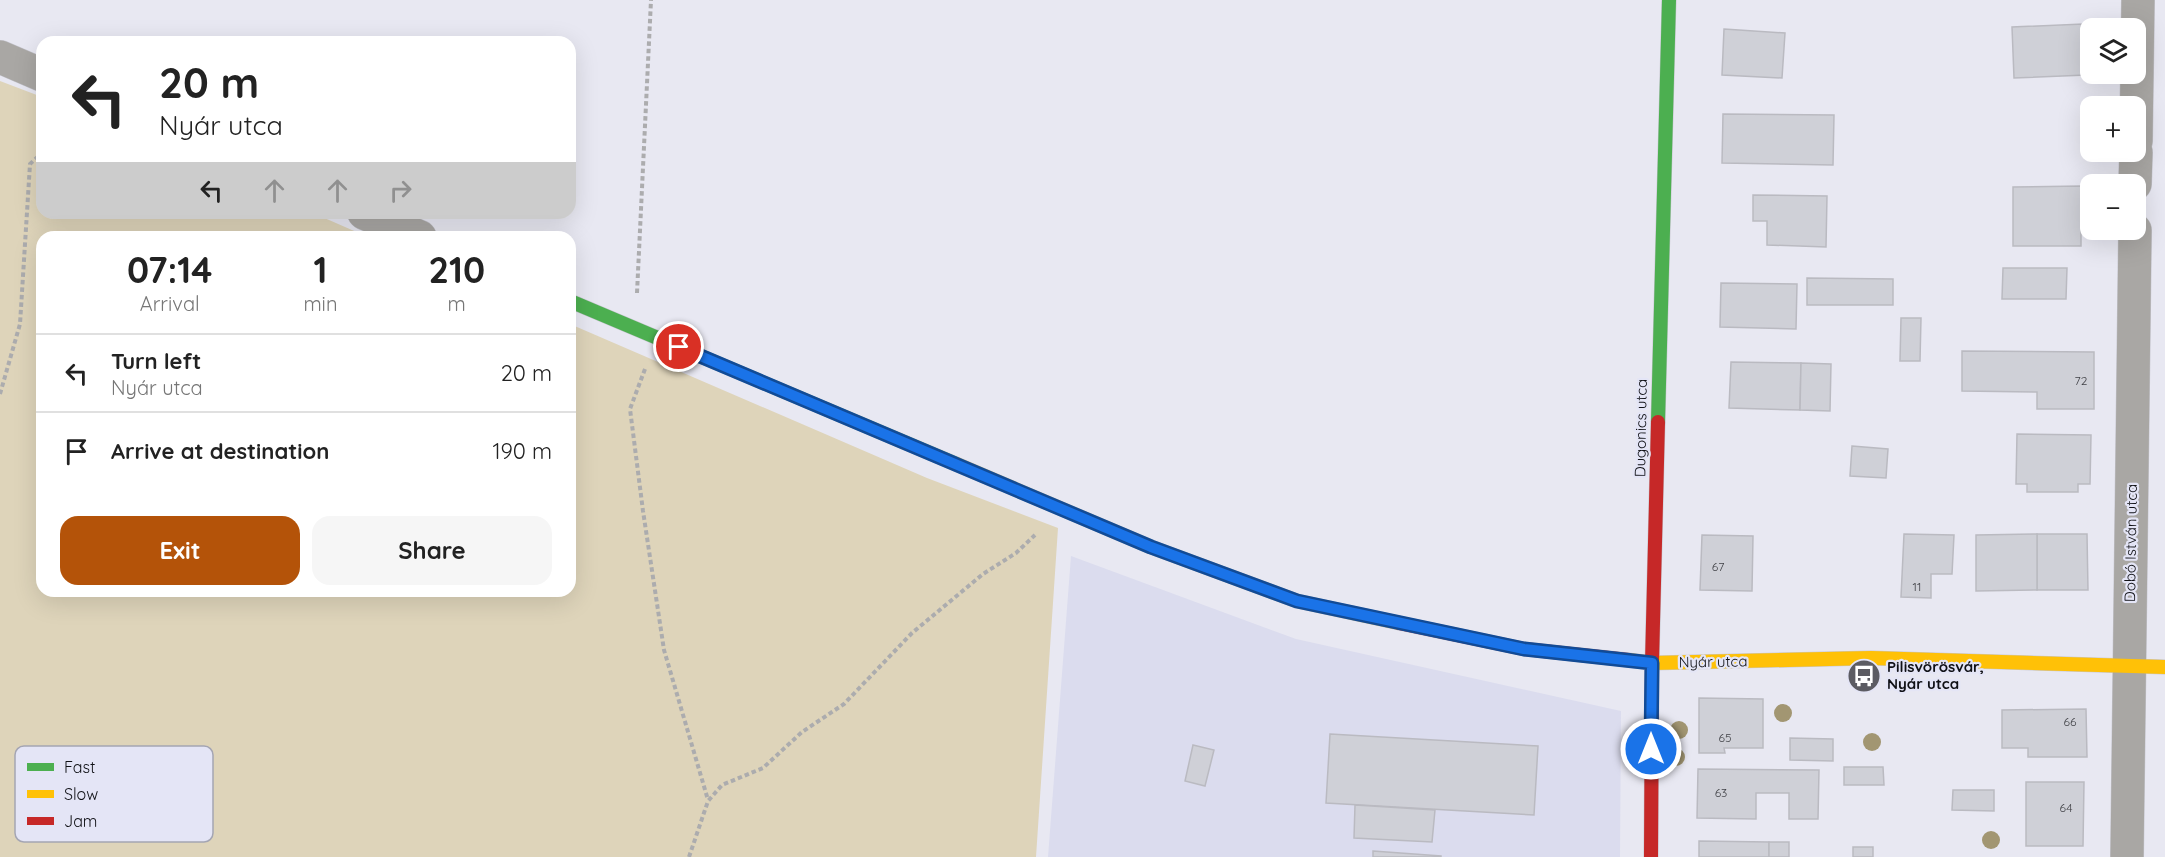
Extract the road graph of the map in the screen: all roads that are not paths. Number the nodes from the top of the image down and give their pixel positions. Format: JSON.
{"nodes":[{"id":1,"x":1668,"y":0,"type":"edge"},
{"id":2,"x":2138,"y":0,"type":"edge"},
{"id":3,"x":0,"y":57,"type":"edge"},
{"id":4,"x":36,"y":72,"type":"edge"},
{"id":5,"x":2137,"y":96,"type":"edge"},
{"id":6,"x":378,"y":219,"type":"edge"},
{"id":7,"x":406,"y":231,"type":"edge"},
{"id":8,"x":2135,"y":240,"type":"edge"},
{"id":9,"x":576,"y":304,"type":"edge"},
{"id":10,"x":1652,"y":663,"type":"junction"},
{"id":11,"x":2130,"y":666,"type":"junction"},
{"id":12,"x":2165,"y":667,"type":"edge"},
{"id":13,"x":1651,"y":857,"type":"edge"},
{"id":14,"x":2127,"y":857,"type":"edge"}],
"edges":[{"from":1,"to":10,"type":"street","name":"Dugonics utca"},
{"from":2,"to":5,"type":"street"},
{"from":3,"to":4,"type":"street"},
{"from":6,"to":7,"type":"street"},
{"from":8,"to":11,"type":"street","name":"Dobó István utca"},
{"from":9,"to":10,"type":"street","name":"Nyár utca"},
{"from":10,"to":11,"type":"street","name":"Nyár utca"},
{"from":10,"to":13,"type":"street","name":"Dugonics utca"},
{"from":11,"to":12,"type":"street","name":"Nyár utca"},
{"from":11,"to":14,"type":"street","name":"Dobó István utca"}]}
